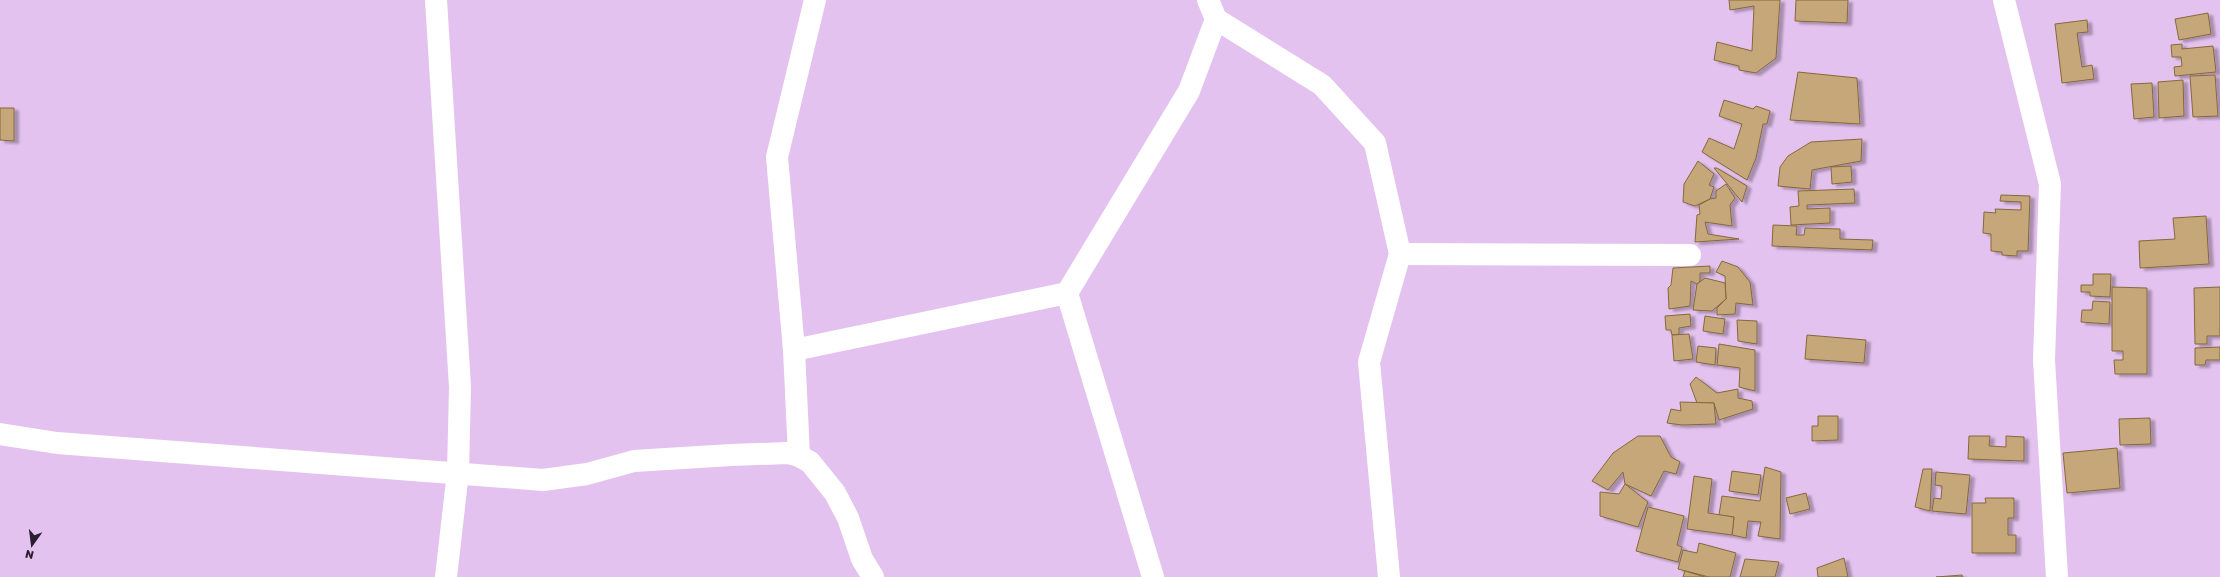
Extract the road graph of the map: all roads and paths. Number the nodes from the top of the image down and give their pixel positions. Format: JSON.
{"nodes":[{"id":1,"x":436,"y":0,"type":"edge"},
{"id":2,"x":815,"y":0,"type":"edge"},
{"id":3,"x":2004,"y":0,"type":"edge"},
{"id":4,"x":1212,"y":10,"type":"edge"},
{"id":5,"x":1400,"y":254,"type":"junction"},
{"id":6,"x":1690,"y":255,"type":"dead end"},
{"id":7,"x":1067,"y":293,"type":"junction"},
{"id":8,"x":794,"y":350,"type":"junction"},
{"id":9,"x":0,"y":434,"type":"edge"},
{"id":10,"x":799,"y":456,"type":"junction"},
{"id":11,"x":458,"y":472,"type":"junction"},
{"id":12,"x":446,"y":577,"type":"edge"},
{"id":13,"x":873,"y":577,"type":"edge"},
{"id":14,"x":1153,"y":577,"type":"edge"},
{"id":15,"x":1389,"y":577,"type":"edge"},
{"id":16,"x":2057,"y":577,"type":"edge"}],
"edges":[{"from":1,"to":11,"type":"street"},
{"from":2,"to":8,"type":"street"},
{"from":3,"to":16,"type":"street"},
{"from":4,"to":5,"type":"street"},
{"from":4,"to":7,"type":"street"},
{"from":5,"to":6,"type":"street"},
{"from":5,"to":15,"type":"street"},
{"from":7,"to":8,"type":"street"},
{"from":7,"to":14,"type":"street"},
{"from":8,"to":10,"type":"street"},
{"from":9,"to":11,"type":"street"},
{"from":10,"to":11,"type":"street"},
{"from":10,"to":13,"type":"street"},
{"from":11,"to":12,"type":"street"}]}
